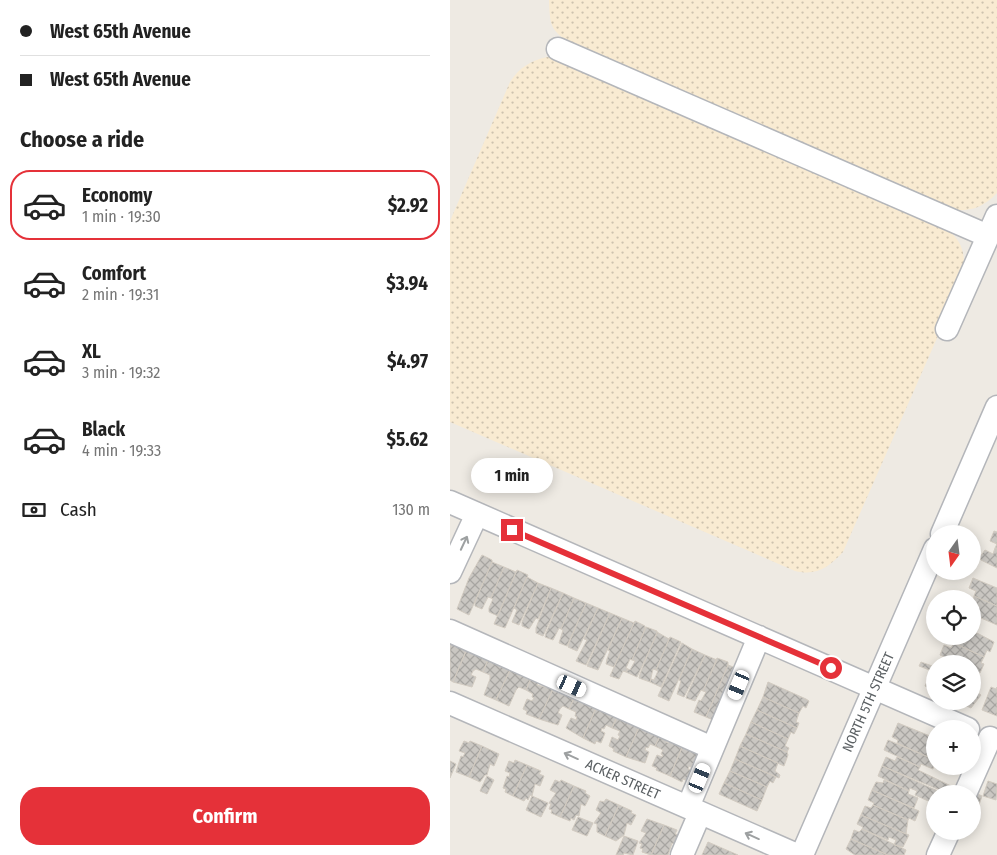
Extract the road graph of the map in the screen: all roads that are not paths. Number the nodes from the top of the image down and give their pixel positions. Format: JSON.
{"nodes":[{"id":1,"x":558,"y":49,"type":"dead end"},
{"id":2,"x":994,"y":226,"type":"edge"},
{"id":3,"x":947,"y":329,"type":"dead end"},
{"id":4,"x":997,"y":407,"type":"edge"},
{"id":5,"x":450,"y":502,"type":"edge"},
{"id":6,"x":477,"y":514,"type":"junction"},
{"id":7,"x":946,"y":525,"type":"edge"},
{"id":8,"x":926,"y":570,"type":"edge"},
{"id":9,"x":450,"y":572,"type":"edge"},
{"id":10,"x":450,"y":632,"type":"edge"},
{"id":11,"x":759,"y":637,"type":"junction"},
{"id":12,"x":874,"y":688,"type":"junction"},
{"id":13,"x":450,"y":703,"type":"edge"},
{"id":14,"x":947,"y":720,"type":"edge"},
{"id":15,"x":986,"y":737,"type":"edge"},
{"id":16,"x":712,"y":748,"type":"junction"},
{"id":17,"x":968,"y":785,"type":"edge"},
{"id":18,"x":694,"y":810,"type":"junction"},
{"id":19,"x":945,"y":840,"type":"edge"},
{"id":20,"x":682,"y":855,"type":"edge"},
{"id":21,"x":797,"y":855,"type":"edge"},
{"id":22,"x":802,"y":855,"type":"edge"},
{"id":23,"x":938,"y":855,"type":"edge"}],
"edges":[{"from":1,"to":2,"type":"street"},
{"from":2,"to":3,"type":"street"},
{"from":4,"to":7,"type":"street"},
{"from":5,"to":6,"type":"street"},
{"from":9,"to":6,"type":"street","one_way":true},
{"from":6,"to":11,"type":"street"},
{"from":8,"to":12,"type":"street","name":"NORTH 5TH STREET"},
{"from":10,"to":16,"type":"street"},
{"from":11,"to":12,"type":"street"},
{"from":11,"to":16,"type":"street"},
{"from":12,"to":14,"type":"street"},
{"from":12,"to":22,"type":"street","name":"NORTH 5TH STREET"},
{"from":18,"to":13,"type":"street","name":"ACKER STREET","one_way":true},
{"from":15,"to":17,"type":"street"},
{"from":16,"to":18,"type":"street"},
{"from":18,"to":20,"type":"street"},
{"from":21,"to":18,"type":"street","name":"ACKER STREET","one_way":true},
{"from":19,"to":23,"type":"street"}]}
